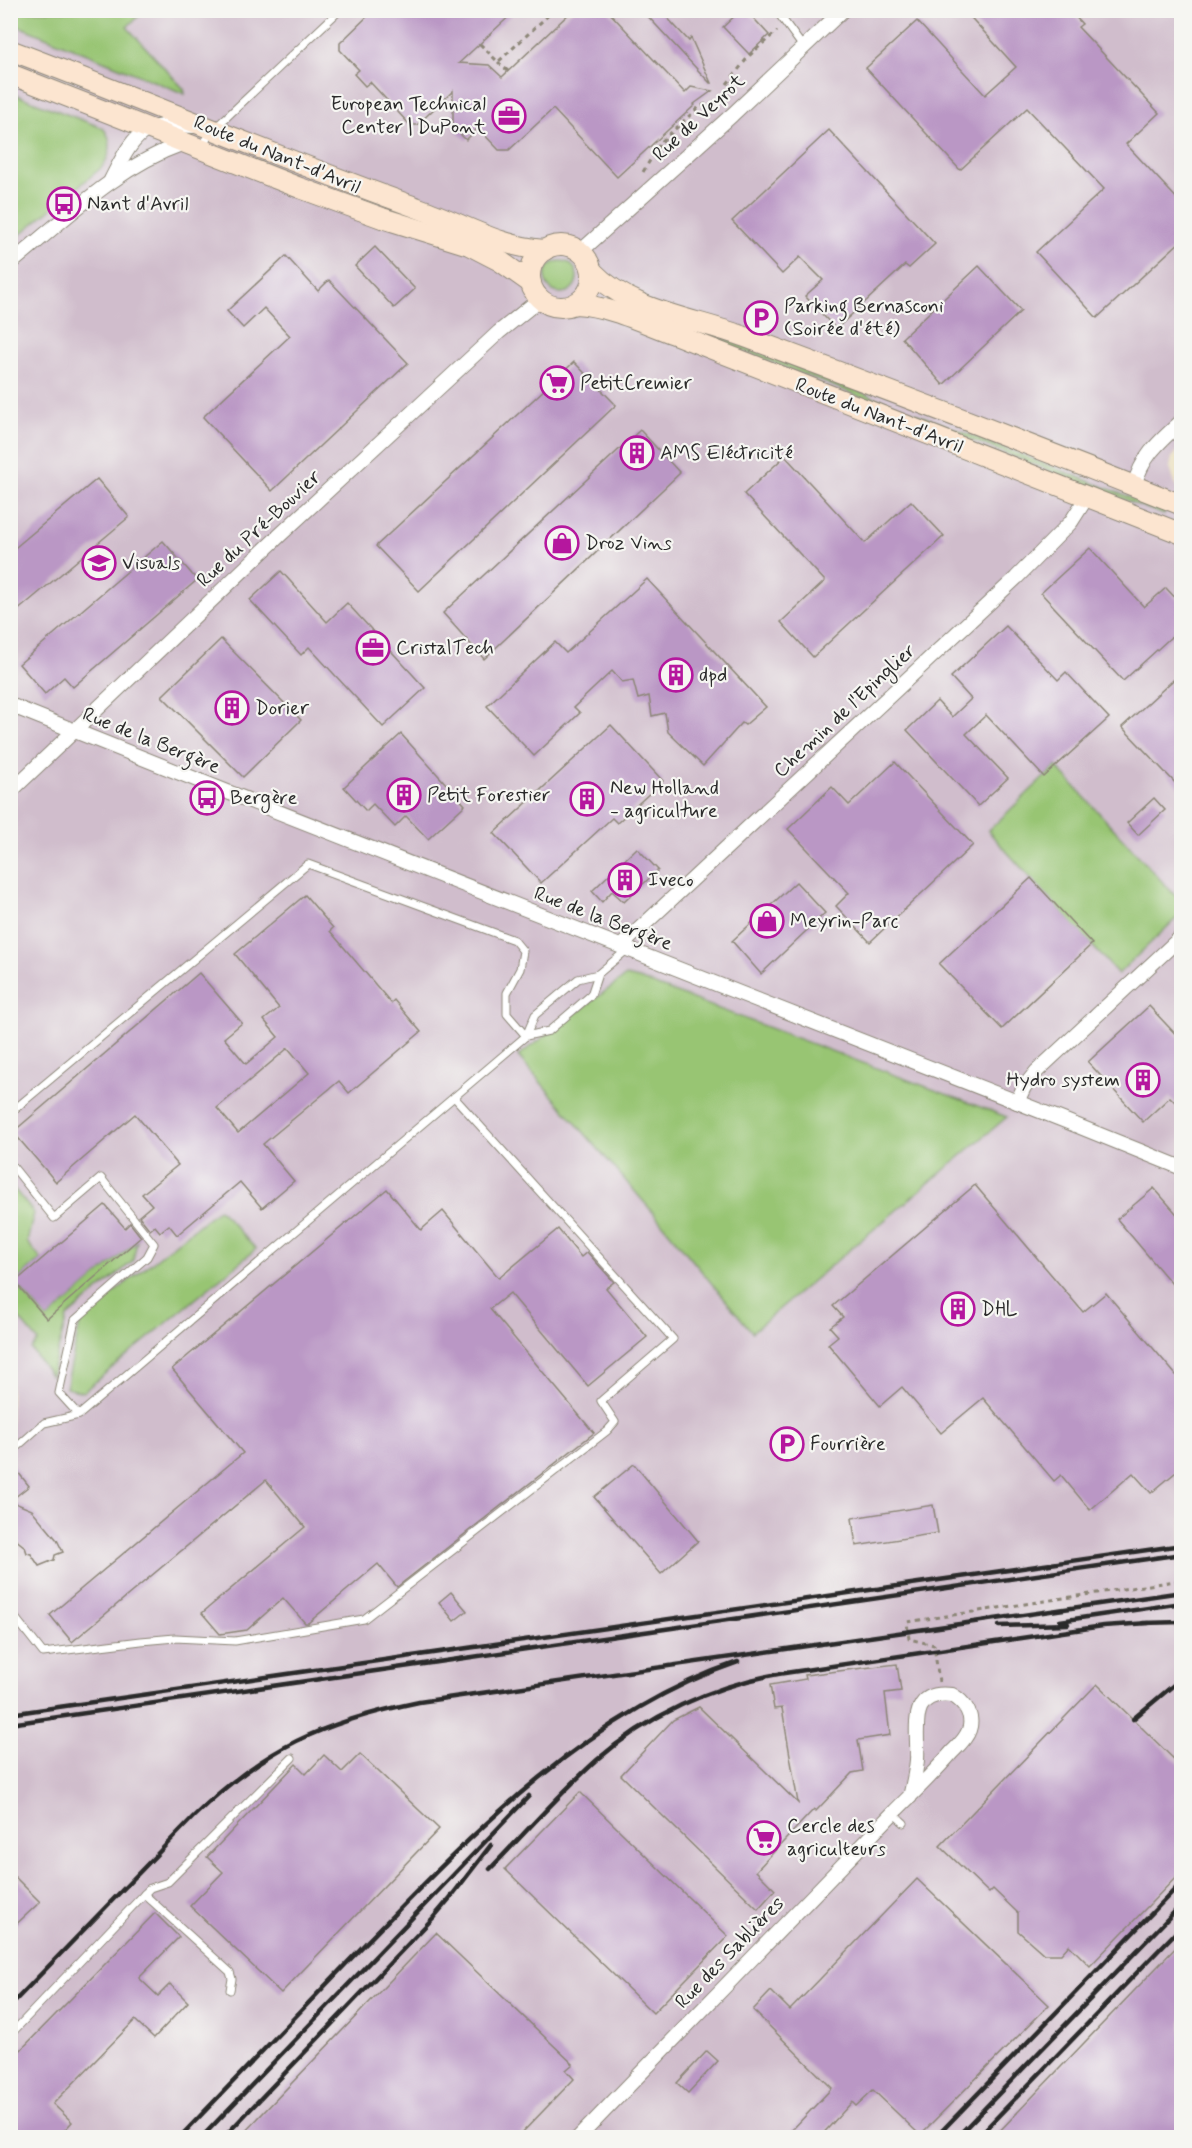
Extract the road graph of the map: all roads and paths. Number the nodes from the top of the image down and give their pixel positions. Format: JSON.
{"nodes":[{"id":1,"x":340,"y":10,"type":"edge"},
{"id":2,"x":554,"y":10,"type":"edge"},
{"id":3,"x":776,"y":10,"type":"edge"},
{"id":4,"x":843,"y":10,"type":"edge"},
{"id":5,"x":785,"y":23,"type":"junction"},
{"id":6,"x":480,"y":44,"type":"dead end"},
{"id":7,"x":803,"y":47,"type":"junction"},
{"id":8,"x":10,"y":50,"type":"edge"},
{"id":9,"x":498,"y":62,"type":"junction"},
{"id":10,"x":508,"y":71,"type":"dead end"},
{"id":11,"x":10,"y":74,"type":"edge"},
{"id":12,"x":727,"y":84,"type":"dead end"},
{"id":13,"x":710,"y":103,"type":"dead end"},
{"id":14,"x":208,"y":128,"type":"junction"},
{"id":15,"x":148,"y":129,"type":"junction"},
{"id":16,"x":184,"y":143,"type":"junction"},
{"id":17,"x":206,"y":152,"type":"junction"},
{"id":18,"x":643,"y":172,"type":"dead end"},
{"id":19,"x":111,"y":181,"type":"junction"},
{"id":20,"x":545,"y":250,"type":"junction"},
{"id":21,"x":580,"y":252,"type":"junction"},
{"id":22,"x":10,"y":264,"type":"edge"},
{"id":23,"x":592,"y":271,"type":"junction"},
{"id":24,"x":535,"y":291,"type":"junction"},
{"id":25,"x":575,"y":304,"type":"junction"},
{"id":26,"x":1182,"y":421,"type":"edge"},
{"id":27,"x":1134,"y":486,"type":"junction"},
{"id":28,"x":1087,"y":497,"type":"junction"},
{"id":29,"x":1182,"y":505,"type":"edge"},
{"id":30,"x":1182,"y":534,"type":"edge"},
{"id":31,"x":10,"y":705,"type":"edge"},
{"id":32,"x":76,"y":731,"type":"junction"},
{"id":33,"x":10,"y":792,"type":"edge"},
{"id":34,"x":1182,"y":936,"type":"edge"},
{"id":35,"x":624,"y":948,"type":"junction"},
{"id":36,"x":598,"y":974,"type":"junction"},
{"id":37,"x":526,"y":1036,"type":"junction"},
{"id":38,"x":454,"y":1097,"type":"junction"},
{"id":39,"x":1017,"y":1102,"type":"junction"},
{"id":40,"x":10,"y":1113,"type":"edge"},
{"id":41,"x":10,"y":1163,"type":"edge"},
{"id":42,"x":1182,"y":1168,"type":"edge"},
{"id":43,"x":79,"y":1415,"type":"junction"},
{"id":44,"x":10,"y":1453,"type":"edge"},
{"id":45,"x":1182,"y":1580,"type":"edge"},
{"id":46,"x":10,"y":1611,"type":"edge"},
{"id":47,"x":939,"y":1675,"type":"dead end"},
{"id":48,"x":292,"y":1758,"type":"dead end"},
{"id":49,"x":910,"y":1797,"type":"junction"},
{"id":50,"x":893,"y":1813,"type":"junction"},
{"id":51,"x":904,"y":1823,"type":"dead end"},
{"id":52,"x":144,"y":1894,"type":"junction"},
{"id":53,"x":230,"y":1990,"type":"dead end"},
{"id":54,"x":10,"y":2035,"type":"edge"},
{"id":55,"x":578,"y":2138,"type":"edge"}],
"edges":[{"from":1,"to":14,"type":"lane"},
{"from":2,"to":9,"type":"path"},
{"from":3,"to":5,"type":"lane"},
{"from":4,"to":7,"type":"street","name":"Rue de Veyrot"},
{"from":5,"to":7,"type":"lane"},
{"from":5,"to":12,"type":"path"},
{"from":6,"to":9,"type":"path"},
{"from":7,"to":21,"type":"street","name":"Rue de Veyrot"},
{"from":8,"to":14,"type":"main road","name":"Route du Nant-d'Avril"},
{"from":9,"to":10,"type":"path"},
{"from":11,"to":15,"type":"main road","name":"Route du Nant-d'Avril"},
{"from":13,"to":18,"type":"path"},
{"from":14,"to":15,"type":"street"},
{"from":14,"to":17,"type":"lane"},
{"from":14,"to":20,"type":"main road","name":"Route du Nant-d'Avril"},
{"from":15,"to":16,"type":"main road","name":"Route du Nant-d'Avril"},
{"from":15,"to":19,"type":"street"},
{"from":16,"to":17,"type":"main road","name":"Route du Nant-d'Avril"},
{"from":16,"to":19,"type":"street"},
{"from":17,"to":24,"type":"main road","name":"Route du Nant-d'Avril"},
{"from":19,"to":22,"type":"street"},
{"from":20,"to":21,"type":"main road"},
{"from":20,"to":24,"type":"main road"},
{"from":21,"to":23,"type":"main road"},
{"from":23,"to":25,"type":"main road"},
{"from":23,"to":27,"type":"main road","name":"Route du Nant-d'Avril"},
{"from":24,"to":25,"type":"main road"},
{"from":24,"to":32,"type":"street","name":"Rue du Pré-Bouvier"},
{"from":25,"to":28,"type":"main road","name":"Route du Nant-d'Avril"},
{"from":26,"to":27,"type":"street"},
{"from":27,"to":29,"type":"main road","name":"Route du Nant-d'Avril"},
{"from":28,"to":30,"type":"main road","name":"Route du Nant-d'Avril"},
{"from":28,"to":35,"type":"street","name":"Chemin de l'Epinglier"},
{"from":31,"to":32,"type":"street","name":"Rue de la Bergère"},
{"from":32,"to":33,"type":"street","name":"Rue du Pré-Bouvier"},
{"from":32,"to":35,"type":"street","name":"Rue de la Bergère"},
{"from":34,"to":39,"type":"street"},
{"from":35,"to":36,"type":"lane"},
{"from":35,"to":39,"type":"street","name":"Rue de la Bergère"},
{"from":36,"to":37,"type":"lane"},
{"from":36,"to":37,"type":"lane"},
{"from":37,"to":38,"type":"lane"},
{"from":37,"to":40,"type":"lane"},
{"from":38,"to":43,"type":"lane"},
{"from":38,"to":46,"type":"lane"},
{"from":39,"to":42,"type":"street","name":"Rue de la Bergère"},
{"from":41,"to":43,"type":"lane"},
{"from":43,"to":44,"type":"lane"},
{"from":45,"to":47,"type":"path"},
{"from":48,"to":52,"type":"lane"},
{"from":49,"to":49,"type":"street","name":"Rue des Sablières"},
{"from":49,"to":50,"type":"street","name":"Rue des Sablières"},
{"from":50,"to":51,"type":"lane"},
{"from":50,"to":55,"type":"street","name":"Rue des Sablières"},
{"from":52,"to":53,"type":"lane"},
{"from":52,"to":54,"type":"lane"}]}
